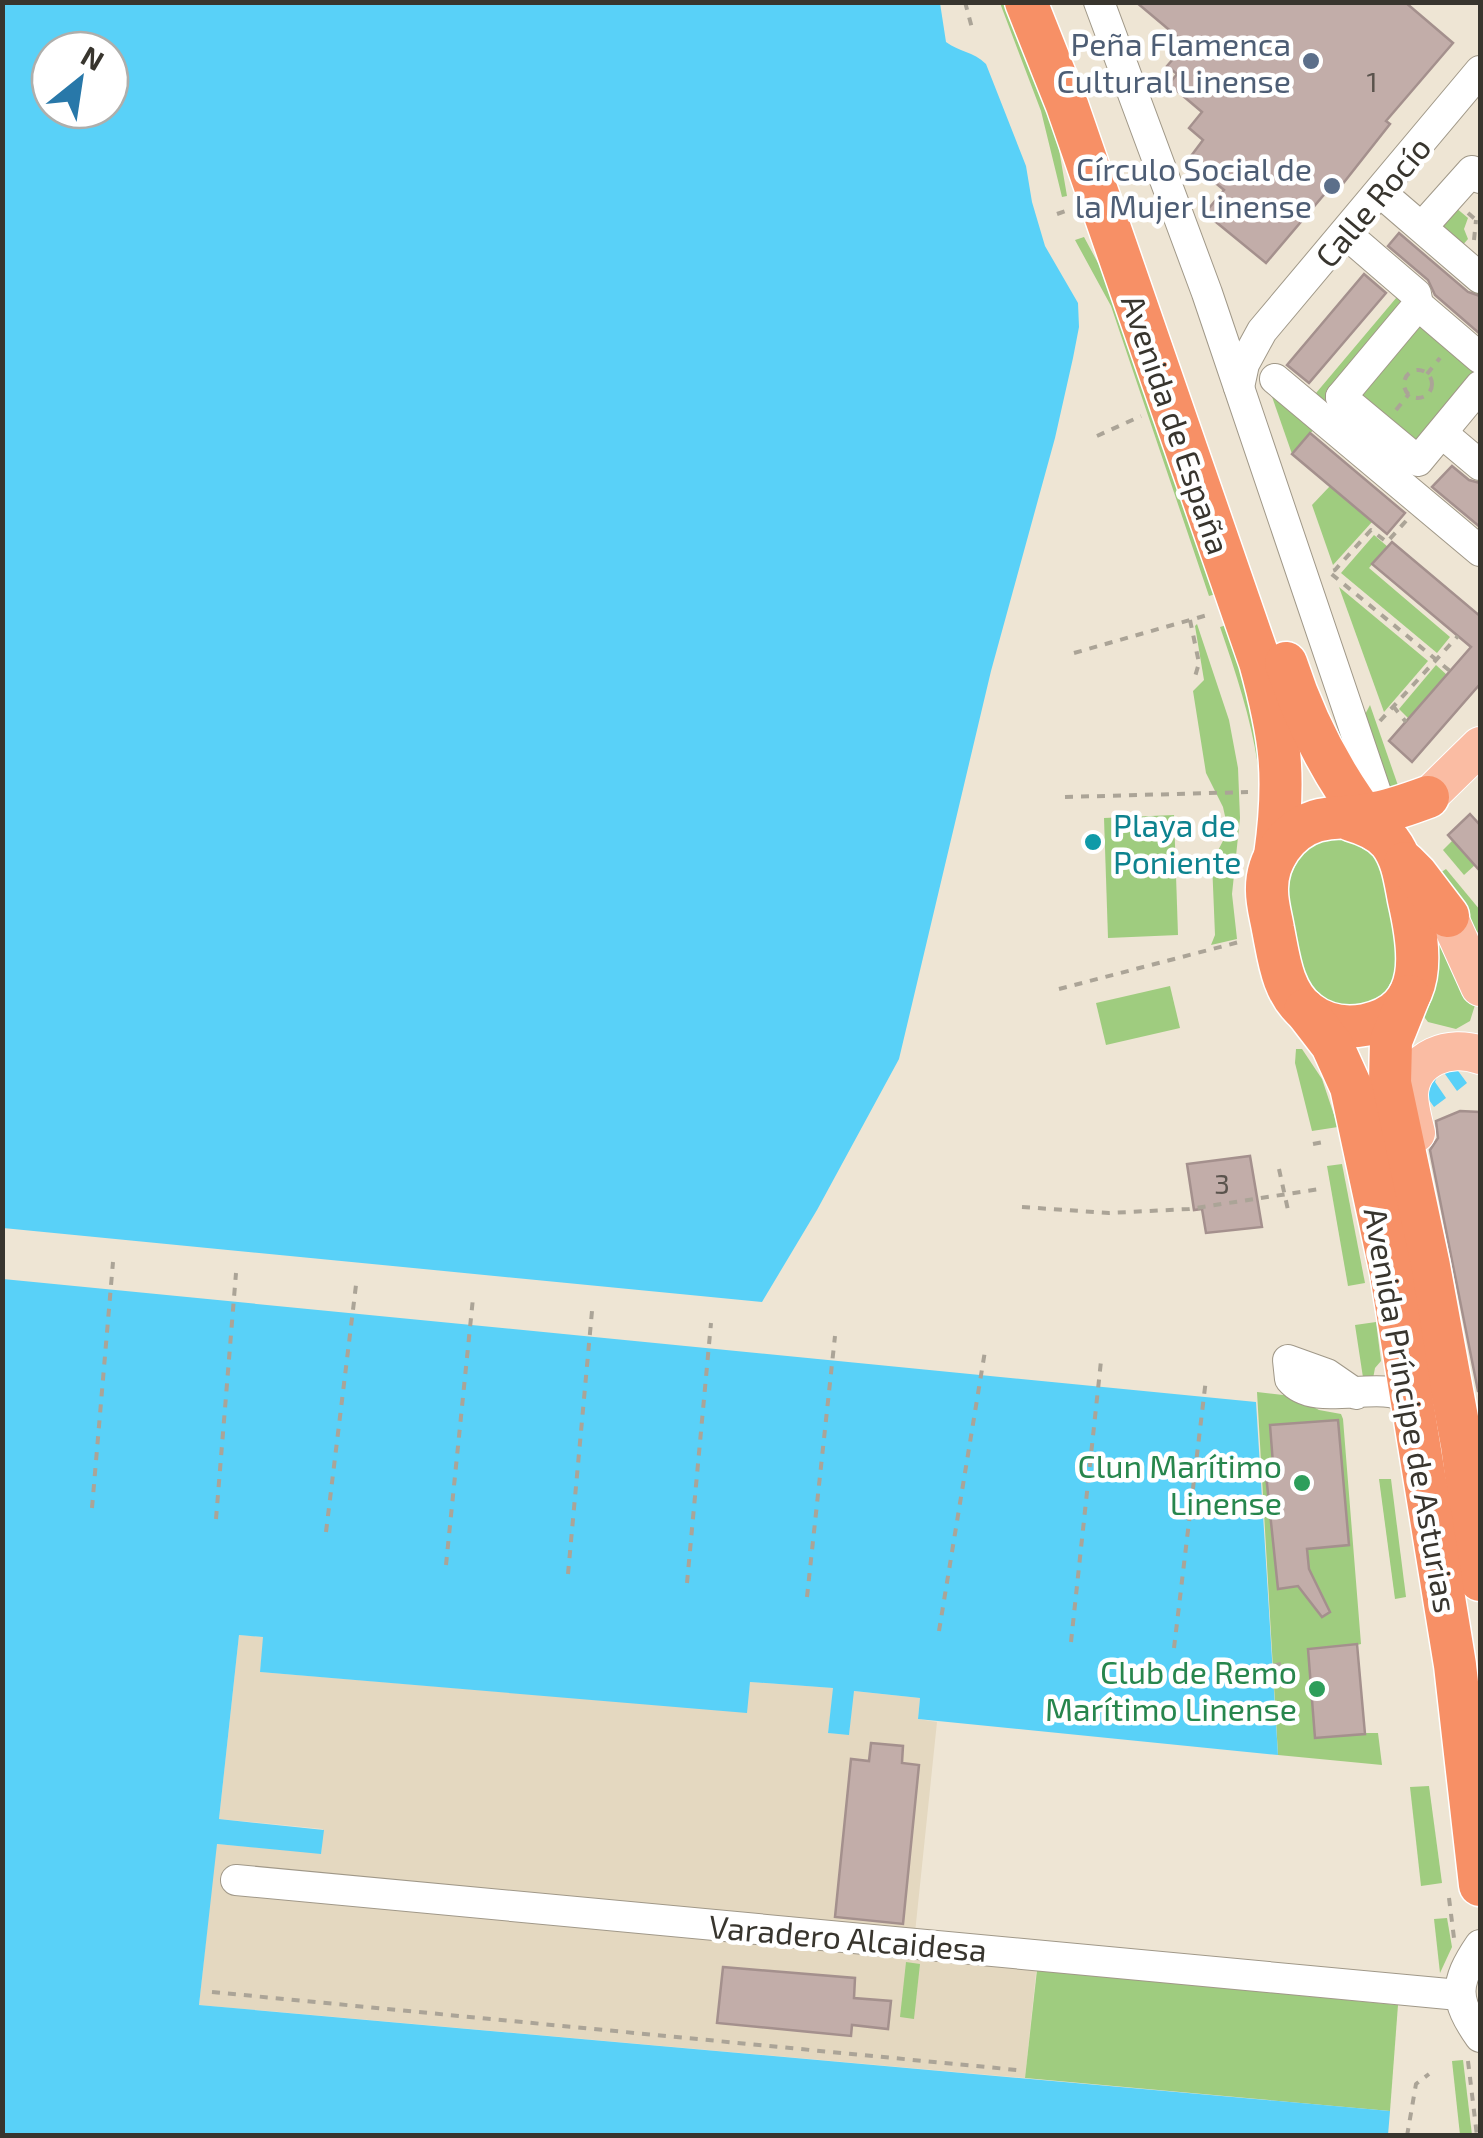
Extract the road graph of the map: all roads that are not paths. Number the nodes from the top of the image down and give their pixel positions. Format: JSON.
{"nodes":[{"id":1,"x":1026,"y":2,"type":"edge"},
{"id":2,"x":1052,"y":2,"type":"edge"},
{"id":3,"x":1099,"y":2,"type":"edge"},
{"id":4,"x":1480,"y":71,"type":"edge"},
{"id":5,"x":1480,"y":178,"type":"edge"},
{"id":6,"x":1380,"y":192,"type":"junction"},
{"id":7,"x":1422,"y":228,"type":"junction"},
{"id":8,"x":1346,"y":233,"type":"junction"},
{"id":9,"x":1480,"y":278,"type":"edge"},
{"id":10,"x":1418,"y":305,"type":"junction"},
{"id":11,"x":1216,"y":319,"type":"junction"},
{"id":12,"x":1262,"y":330,"type":"junction"},
{"id":13,"x":1480,"y":358,"type":"edge"},
{"id":14,"x":1275,"y":379,"type":"dead end"},
{"id":15,"x":1480,"y":386,"type":"edge"},
{"id":16,"x":1239,"y":387,"type":"junction"},
{"id":17,"x":1480,"y":402,"type":"edge"},
{"id":18,"x":1330,"y":407,"type":"junction"},
{"id":19,"x":1449,"y":439,"type":"junction"},
{"id":20,"x":1480,"y":466,"type":"edge"},
{"id":21,"x":1417,"y":481,"type":"junction"},
{"id":22,"x":1480,"y":551,"type":"edge"},
{"id":23,"x":1479,"y":752,"type":"edge"},
{"id":24,"x":1428,"y":797,"type":"joint"},
{"id":25,"x":1379,"y":834,"type":"junction"},
{"id":26,"x":1275,"y":856,"type":"junction"},
{"id":27,"x":1448,"y":916,"type":"junction"},
{"id":28,"x":1480,"y":952,"type":"edge"},
{"id":29,"x":1480,"y":987,"type":"edge"},
{"id":30,"x":1305,"y":1010,"type":"junction"},
{"id":31,"x":1391,"y":1015,"type":"junction"},
{"id":32,"x":1480,"y":1054,"type":"edge"},
{"id":33,"x":1417,"y":1390,"type":"junction"},
{"id":34,"x":1356,"y":1394,"type":"junction"},
{"id":35,"x":1471,"y":1441,"type":"edge"},
{"id":36,"x":1480,"y":1580,"type":"edge"},
{"id":37,"x":236,"y":1880,"type":"dead end"},
{"id":38,"x":1463,"y":1883,"type":"edge"},
{"id":39,"x":1468,"y":1947,"type":"edge"},
{"id":40,"x":1460,"y":1994,"type":"junction"},
{"id":41,"x":1474,"y":2042,"type":"edge"}],
"edges":[{"from":1,"to":26,"type":"highway","name":"Avenida de España"},
{"from":2,"to":25,"type":"highway","name":"Avenida de España"},
{"from":3,"to":11,"type":"street"},
{"from":4,"to":6,"type":"street","name":"Calle Rocío"},
{"from":5,"to":7,"type":"street"},
{"from":6,"to":7,"type":"street"},
{"from":6,"to":8,"type":"street","name":"Calle Rocío"},
{"from":7,"to":9,"type":"street"},
{"from":8,"to":10,"type":"street"},
{"from":8,"to":12,"type":"street","name":"Calle Rocío"},
{"from":10,"to":13,"type":"street"},
{"from":10,"to":18,"type":"street"},
{"from":11,"to":12,"type":"street"},
{"from":11,"to":16,"type":"street"},
{"from":12,"to":16,"type":"street","name":"Calle Rocío"},
{"from":14,"to":18,"type":"street"},
{"from":15,"to":21,"type":"street"},
{"from":16,"to":25,"type":"street"},
{"from":17,"to":19,"type":"street"},
{"from":18,"to":21,"type":"street"},
{"from":19,"to":20,"type":"street"},
{"from":19,"to":21,"type":"street"},
{"from":21,"to":22,"type":"street"},
{"from":23,"to":24,"type":"main road"},
{"from":24,"to":25,"type":"highway"},
{"from":25,"to":26,"type":"highway"},
{"from":25,"to":27,"type":"highway"},
{"from":25,"to":31,"type":"highway"},
{"from":26,"to":30,"type":"highway"},
{"from":27,"to":28,"type":"street"},
{"from":27,"to":29,"type":"main road"},
{"from":30,"to":31,"type":"highway"},
{"from":30,"to":33,"type":"highway","name":"Avenida Príncipe de Asturias"},
{"from":31,"to":32,"type":"main road"},
{"from":31,"to":33,"type":"highway","name":"Avenida Príncipe de Asturias"},
{"from":32,"to":33,"type":"main road"},
{"from":33,"to":34,"type":"street"},
{"from":33,"to":35,"type":"highway","name":"Avenida Príncipe de Asturias"},
{"from":33,"to":38,"type":"highway","name":"Avenida Príncipe de Asturias"},
{"from":34,"to":34,"type":"street"},
{"from":35,"to":36,"type":"highway","name":"Avenida Príncipe de Asturias"},
{"from":37,"to":40,"type":"street","name":"Varadero Alcaidesa"},
{"from":39,"to":40,"type":"street"},
{"from":40,"to":41,"type":"street"}]}
